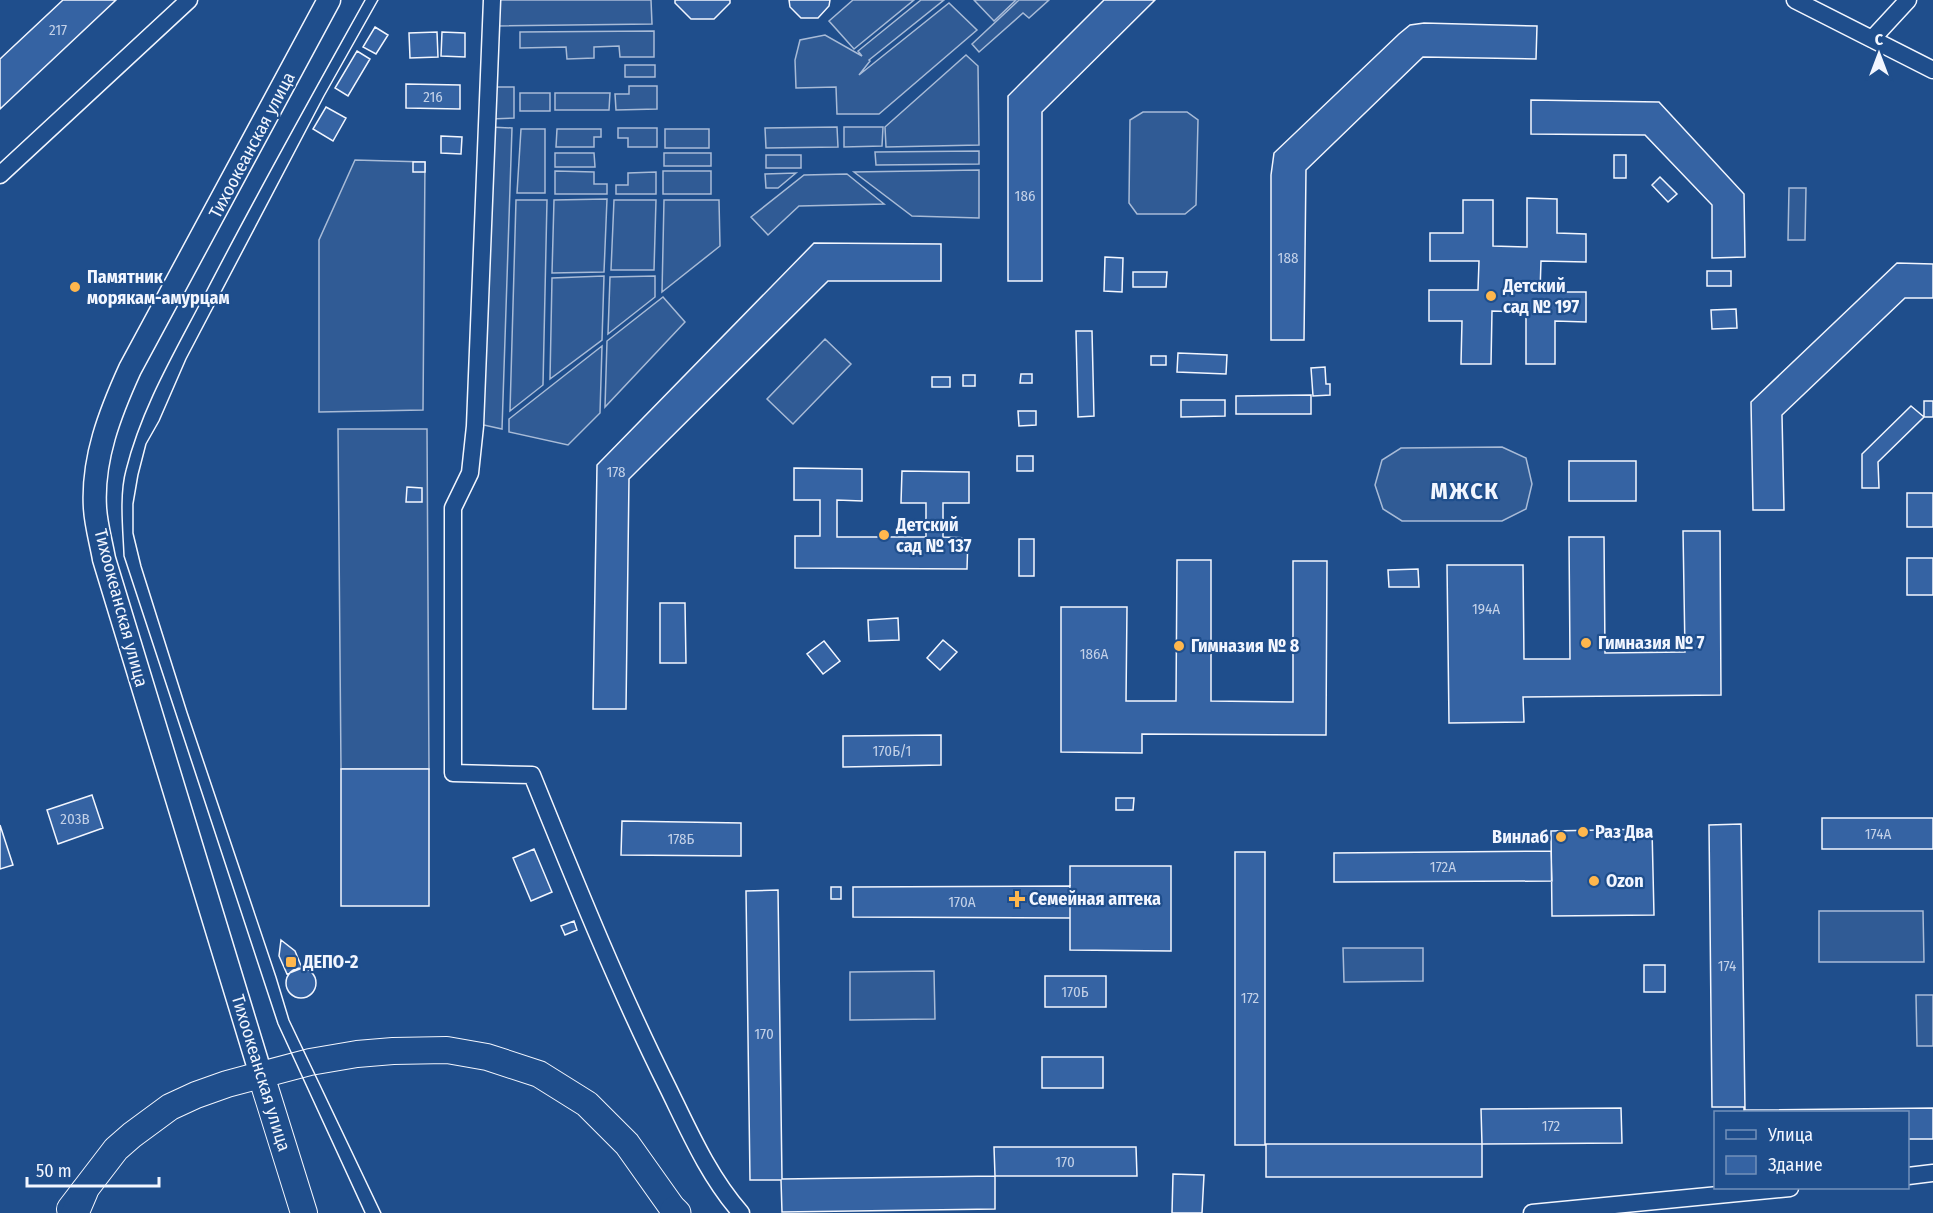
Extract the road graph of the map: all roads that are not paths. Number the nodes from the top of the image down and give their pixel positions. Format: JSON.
{"nodes":[{"id":1,"x":189,"y":0,"type":"edge"},
{"id":2,"x":329,"y":0,"type":"edge"},
{"id":3,"x":492,"y":0,"type":"edge"},
{"id":4,"x":1796,"y":0,"type":"edge"},
{"id":5,"x":1908,"y":0,"type":"edge"},
{"id":6,"x":1872,"y":39,"type":"junction"},
{"id":7,"x":1933,"y":70,"type":"edge"},
{"id":8,"x":0,"y":176,"type":"edge"},
{"id":9,"x":261,"y":1075,"type":"junction"},
{"id":10,"x":1933,"y":1173,"type":"edge"},
{"id":11,"x":1909,"y":1176,"type":"edge"},
{"id":12,"x":1780,"y":1189,"type":"edge"},
{"id":13,"x":79,"y":1203,"type":"edge"},
{"id":14,"x":676,"y":1212,"type":"edge"},
{"id":15,"x":66,"y":1213,"type":"edge"},
{"id":16,"x":304,"y":1213,"type":"edge"},
{"id":17,"x":741,"y":1213,"type":"edge"},
{"id":18,"x":1532,"y":1213,"type":"edge"}],
"edges":[{"from":1,"to":8,"type":"street"},
{"from":2,"to":9,"type":"main road","name":"Тихоокеанская улица"},
{"from":3,"to":17,"type":"street"},
{"from":4,"to":6,"type":"street"},
{"from":5,"to":6,"type":"street"},
{"from":6,"to":7,"type":"street"},
{"from":9,"to":13,"type":"main road"},
{"from":9,"to":14,"type":"main road"},
{"from":9,"to":16,"type":"main road","name":"Тихоокеанская улица"},
{"from":10,"to":11,"type":"street"},
{"from":12,"to":18,"type":"street"},
{"from":13,"to":15,"type":"main road"}]}
